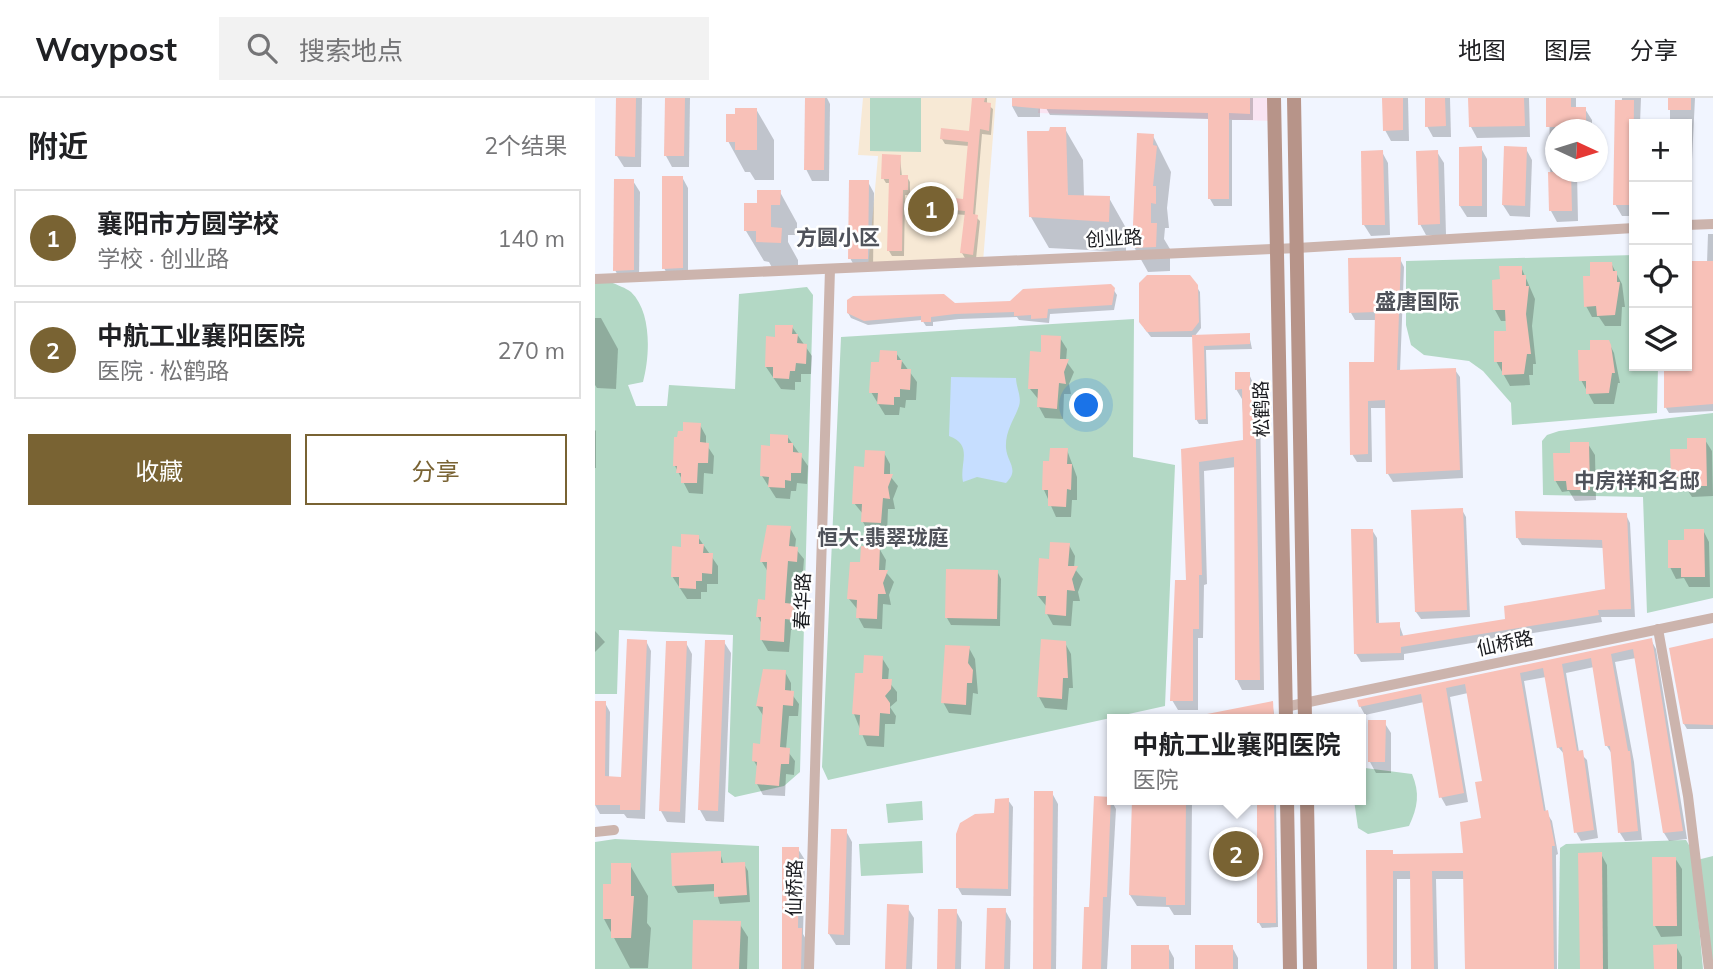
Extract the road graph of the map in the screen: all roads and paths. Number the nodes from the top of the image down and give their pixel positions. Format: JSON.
{"nodes":[{"id":1,"x":1274,"y":98,"type":"edge"},
{"id":2,"x":1294,"y":98,"type":"edge"},
{"id":3,"x":1713,"y":224,"type":"edge"},
{"id":4,"x":1692,"y":225,"type":"edge"},
{"id":5,"x":1629,"y":228,"type":"edge"},
{"id":6,"x":1297,"y":248,"type":"junction"},
{"id":7,"x":1278,"y":249,"type":"junction"},
{"id":8,"x":830,"y":269,"type":"junction"},
{"id":9,"x":595,"y":279,"type":"edge"},
{"id":10,"x":1713,"y":618,"type":"edge"},
{"id":11,"x":1658,"y":629,"type":"junction"},
{"id":12,"x":1305,"y":702,"type":"junction"},
{"id":13,"x":1285,"y":713,"type":"edge"},
{"id":14,"x":1305,"y":714,"type":"edge"},
{"id":15,"x":1287,"y":805,"type":"edge"},
{"id":16,"x":1307,"y":805,"type":"edge"},
{"id":17,"x":813,"y":807,"type":"joint"},
{"id":18,"x":614,"y":830,"type":"dead end"},
{"id":19,"x":595,"y":832,"type":"edge"},
{"id":20,"x":809,"y":969,"type":"edge"},
{"id":21,"x":1290,"y":969,"type":"edge"},
{"id":22,"x":1310,"y":969,"type":"edge"},
{"id":23,"x":1709,"y":969,"type":"edge"}],
"edges":[{"from":1,"to":7,"type":"main road","name":"松鹤路"},
{"from":2,"to":6,"type":"main road","name":"松鹤路"},
{"from":3,"to":4,"type":"street"},
{"from":5,"to":6,"type":"street","name":"创业路"},
{"from":6,"to":7,"type":"street","name":"创业路"},
{"from":6,"to":12,"type":"main road","name":"松鹤路"},
{"from":7,"to":8,"type":"street","name":"创业路"},
{"from":7,"to":13,"type":"main road","name":"松鹤路"},
{"from":8,"to":9,"type":"street","name":"创业路"},
{"from":8,"to":17,"type":"street","name":"春华路"},
{"from":10,"to":11,"type":"street","name":"仙桥路"},
{"from":11,"to":12,"type":"street","name":"仙桥路"},
{"from":11,"to":23,"type":"street"},
{"from":12,"to":13,"type":"street","name":"仙桥路"},
{"from":12,"to":14,"type":"main road","name":"松鹤路"},
{"from":15,"to":21,"type":"main road"},
{"from":16,"to":22,"type":"main road"},
{"from":17,"to":20,"type":"street","name":"仙桥路"},
{"from":18,"to":19,"type":"street"}]}
